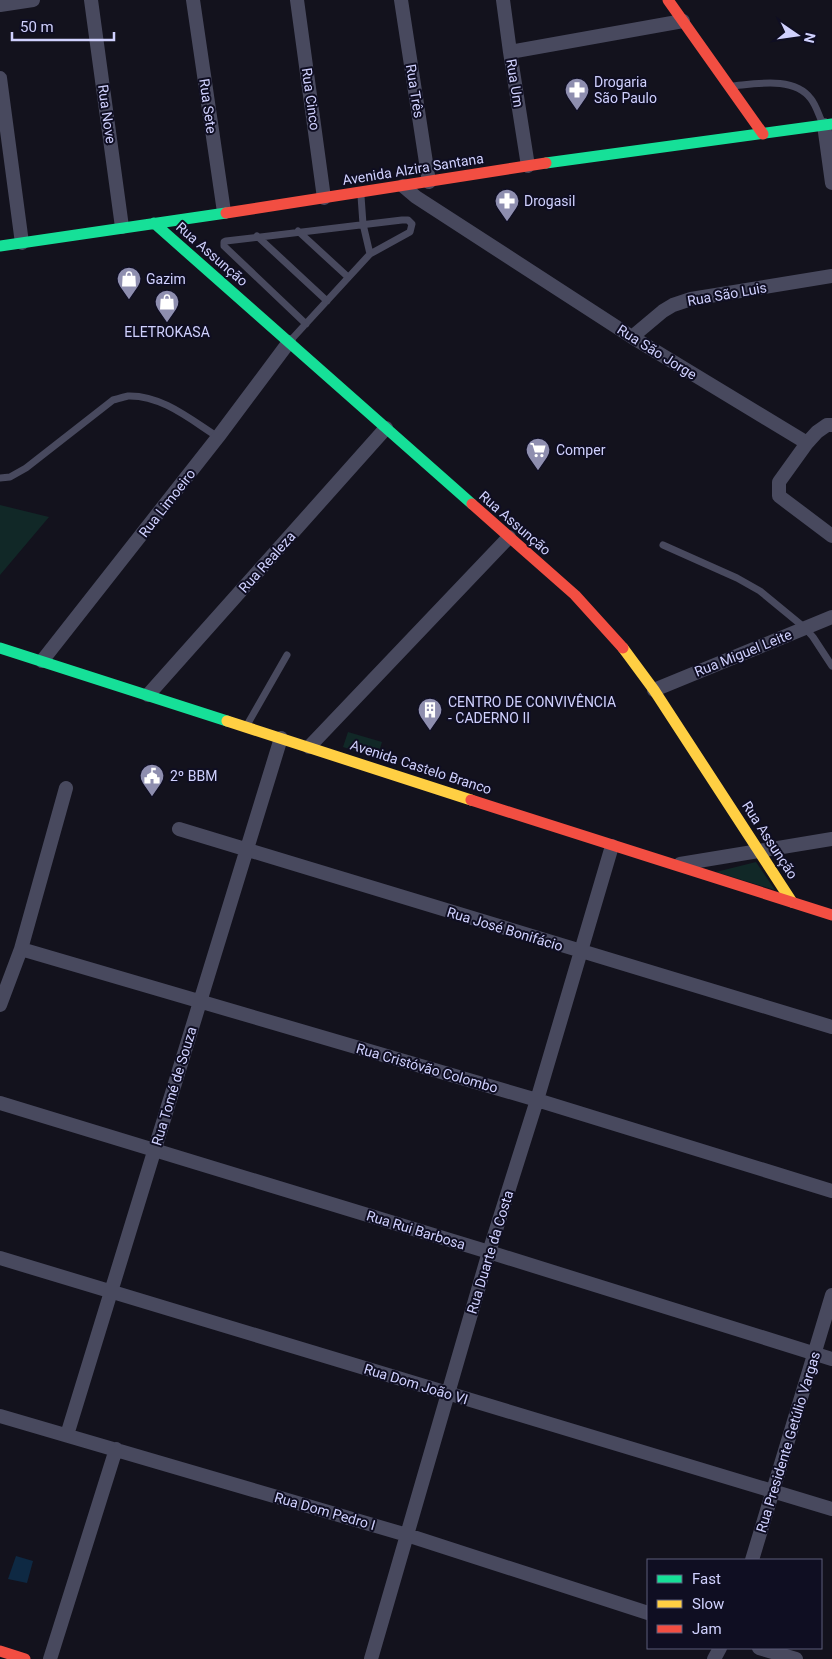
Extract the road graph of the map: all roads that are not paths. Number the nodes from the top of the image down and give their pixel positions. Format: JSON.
{"nodes":[{"id":1,"x":29,"y":0,"type":"edge"},
{"id":2,"x":91,"y":0,"type":"edge"},
{"id":3,"x":193,"y":0,"type":"edge"},
{"id":4,"x":298,"y":0,"type":"edge"},
{"id":5,"x":401,"y":0,"type":"edge"},
{"id":6,"x":503,"y":0,"type":"edge"},
{"id":7,"x":668,"y":0,"type":"edge"},
{"id":8,"x":0,"y":5,"type":"edge"},
{"id":9,"x":683,"y":21,"type":"junction"},
{"id":10,"x":510,"y":52,"type":"junction"},
{"id":11,"x":0,"y":78,"type":"edge"},
{"id":12,"x":728,"y":86,"type":"junction"},
{"id":13,"x":828,"y":124,"type":"edge"},
{"id":14,"x":762,"y":134,"type":"junction"},
{"id":15,"x":528,"y":166,"type":"junction"},
{"id":16,"x":429,"y":182,"type":"junction"},
{"id":17,"x":832,"y":183,"type":"edge"},
{"id":18,"x":403,"y":186,"type":"junction"},
{"id":19,"x":361,"y":193,"type":"junction"},
{"id":20,"x":324,"y":198,"type":"junction"},
{"id":21,"x":224,"y":212,"type":"junction"},
{"id":22,"x":154,"y":223,"type":"junction"},
{"id":23,"x":363,"y":224,"type":"junction"},
{"id":24,"x":122,"y":227,"type":"junction"},
{"id":25,"x":298,"y":231,"type":"junction"},
{"id":26,"x":257,"y":236,"type":"junction"},
{"id":27,"x":22,"y":243,"type":"junction"},
{"id":28,"x":0,"y":246,"type":"edge"},
{"id":29,"x":370,"y":254,"type":"junction"},
{"id":30,"x":832,"y":276,"type":"edge"},
{"id":31,"x":348,"y":277,"type":"junction"},
{"id":32,"x":327,"y":301,"type":"junction"},
{"id":33,"x":306,"y":324,"type":"junction"},
{"id":34,"x":632,"y":337,"type":"junction"},
{"id":35,"x":289,"y":342,"type":"junction"},
{"id":36,"x":832,"y":425,"type":"edge"},
{"id":37,"x":386,"y":428,"type":"junction"},
{"id":38,"x":218,"y":437,"type":"junction"},
{"id":39,"x":807,"y":443,"type":"junction"},
{"id":40,"x":0,"y":478,"type":"edge"},
{"id":41,"x":832,"y":536,"type":"edge"},
{"id":42,"x":509,"y":537,"type":"junction"},
{"id":43,"x":663,"y":545,"type":"dead end"},
{"id":44,"x":832,"y":617,"type":"edge"},
{"id":45,"x":805,"y":628,"type":"junction"},
{"id":46,"x":0,"y":648,"type":"edge"},
{"id":47,"x":287,"y":655,"type":"dead end"},
{"id":48,"x":42,"y":662,"type":"junction"},
{"id":49,"x":832,"y":666,"type":"edge"},
{"id":50,"x":654,"y":690,"type":"junction"},
{"id":51,"x":148,"y":695,"type":"junction"},
{"id":52,"x":245,"y":727,"type":"junction"},
{"id":53,"x":281,"y":738,"type":"junction"},
{"id":54,"x":309,"y":747,"type":"junction"},
{"id":55,"x":66,"y":788,"type":"dead end"},
{"id":56,"x":179,"y":829,"type":"dead end"},
{"id":57,"x":832,"y":839,"type":"edge"},
{"id":58,"x":612,"y":846,"type":"junction"},
{"id":59,"x":247,"y":850,"type":"junction"},
{"id":60,"x":760,"y":850,"type":"junction"},
{"id":61,"x":676,"y":864,"type":"junction"},
{"id":62,"x":792,"y":902,"type":"junction"},
{"id":63,"x":832,"y":915,"type":"edge"},
{"id":64,"x":21,"y":949,"type":"junction"},
{"id":65,"x":581,"y":952,"type":"junction"},
{"id":66,"x":200,"y":1002,"type":"junction"},
{"id":67,"x":0,"y":1005,"type":"edge"},
{"id":68,"x":832,"y":1027,"type":"edge"},
{"id":69,"x":538,"y":1100,"type":"junction"},
{"id":70,"x":0,"y":1103,"type":"edge"},
{"id":71,"x":154,"y":1150,"type":"junction"},
{"id":72,"x":832,"y":1191,"type":"edge"},
{"id":73,"x":489,"y":1252,"type":"junction"},
{"id":74,"x":0,"y":1258,"type":"edge"},
{"id":75,"x":111,"y":1292,"type":"junction"},
{"id":76,"x":832,"y":1296,"type":"edge"},
{"id":77,"x":815,"y":1353,"type":"junction"},
{"id":78,"x":832,"y":1358,"type":"edge"},
{"id":79,"x":448,"y":1394,"type":"junction"},
{"id":80,"x":0,"y":1416,"type":"edge"},
{"id":81,"x":67,"y":1435,"type":"junction"},
{"id":82,"x":116,"y":1449,"type":"junction"},
{"id":83,"x":773,"y":1491,"type":"junction"},
{"id":84,"x":832,"y":1509,"type":"edge"},
{"id":85,"x":407,"y":1535,"type":"junction"},
{"id":86,"x":752,"y":1559,"type":"edge"},
{"id":87,"x":647,"y":1613,"type":"edge"},
{"id":88,"x":762,"y":1649,"type":"edge"},
{"id":89,"x":0,"y":1651,"type":"edge"},
{"id":90,"x":25,"y":1659,"type":"edge"},
{"id":91,"x":50,"y":1659,"type":"edge"},
{"id":92,"x":371,"y":1659,"type":"edge"},
{"id":93,"x":796,"y":1659,"type":"edge"}],
"edges":[{"from":1,"to":8,"type":"street"},
{"from":2,"to":24,"type":"street","name":"Rua Nove"},
{"from":3,"to":21,"type":"street","name":"Rua Sete"},
{"from":4,"to":20,"type":"street","name":"Rua Cinco"},
{"from":5,"to":16,"type":"street","name":"Rua Três"},
{"from":6,"to":10,"type":"street","name":"Rua Um"},
{"from":7,"to":9,"type":"street"},
{"from":9,"to":10,"type":"street"},
{"from":9,"to":12,"type":"street"},
{"from":10,"to":15,"type":"street","name":"Rua Um"},
{"from":11,"to":27,"type":"street"},
{"from":12,"to":13,"type":"lane"},
{"from":12,"to":14,"type":"street"},
{"from":13,"to":14,"type":"street","name":"Avenida Alzira Santana"},
{"from":13,"to":17,"type":"street"},
{"from":14,"to":15,"type":"street","name":"Avenida Alzira Santana"},
{"from":15,"to":16,"type":"street","name":"Avenida Alzira Santana"},
{"from":16,"to":18,"type":"street","name":"Avenida Alzira Santana"},
{"from":18,"to":19,"type":"street","name":"Avenida Alzira Santana"},
{"from":18,"to":34,"type":"street","name":"Rua São Jorge"},
{"from":19,"to":20,"type":"street","name":"Avenida Alzira Santana"},
{"from":19,"to":23,"type":"lane"},
{"from":20,"to":21,"type":"street","name":"Avenida Alzira Santana"},
{"from":21,"to":22,"type":"street","name":"Avenida Alzira Santana"},
{"from":22,"to":24,"type":"street","name":"Avenida Alzira Santana"},
{"from":22,"to":35,"type":"street","name":"Rua Assunção"},
{"from":23,"to":25,"type":"lane"},
{"from":23,"to":29,"type":"lane"},
{"from":23,"to":29,"type":"lane"},
{"from":24,"to":27,"type":"street","name":"Avenida Alzira Santana"},
{"from":25,"to":26,"type":"lane"},
{"from":25,"to":31,"type":"lane"},
{"from":26,"to":32,"type":"lane"},
{"from":26,"to":33,"type":"lane"},
{"from":27,"to":28,"type":"street","name":"Avenida Alzira Santana"},
{"from":29,"to":31,"type":"lane"},
{"from":30,"to":34,"type":"street","name":"Rua São Luis"},
{"from":31,"to":32,"type":"lane"},
{"from":32,"to":33,"type":"lane"},
{"from":33,"to":35,"type":"lane"},
{"from":34,"to":39,"type":"street","name":"Rua São Jorge"},
{"from":35,"to":37,"type":"street","name":"Rua Assunção"},
{"from":35,"to":38,"type":"street","name":"Rua Limoeiro"},
{"from":36,"to":39,"type":"street"},
{"from":37,"to":42,"type":"street","name":"Rua Assunção"},
{"from":37,"to":51,"type":"street","name":"Rua Realeza"},
{"from":38,"to":40,"type":"lane"},
{"from":38,"to":48,"type":"street","name":"Rua Limoeiro"},
{"from":39,"to":41,"type":"street"},
{"from":42,"to":50,"type":"street","name":"Rua Assunção"},
{"from":42,"to":54,"type":"street"},
{"from":43,"to":45,"type":"lane"},
{"from":44,"to":45,"type":"street","name":"Rua Miguel Leite"},
{"from":45,"to":49,"type":"lane"},
{"from":45,"to":50,"type":"street","name":"Rua Miguel Leite"},
{"from":46,"to":48,"type":"street","name":"Avenida Castelo Branco"},
{"from":47,"to":52,"type":"lane"},
{"from":48,"to":51,"type":"street","name":"Avenida Castelo Branco"},
{"from":50,"to":60,"type":"street","name":"Rua Assunção"},
{"from":51,"to":52,"type":"street","name":"Avenida Castelo Branco"},
{"from":52,"to":53,"type":"street","name":"Avenida Castelo Branco"},
{"from":53,"to":54,"type":"street","name":"Avenida Castelo Branco"},
{"from":53,"to":59,"type":"street","name":"Rua Tomé de Souza"},
{"from":54,"to":58,"type":"street","name":"Avenida Castelo Branco"},
{"from":55,"to":64,"type":"street"},
{"from":56,"to":59,"type":"street","name":"Rua José Bonifácio"},
{"from":57,"to":60,"type":"street"},
{"from":58,"to":61,"type":"street","name":"Avenida Castelo Branco"},
{"from":58,"to":65,"type":"street","name":"Rua Duarte da Costa"},
{"from":59,"to":65,"type":"street","name":"Rua José Bonifácio"},
{"from":59,"to":66,"type":"street","name":"Rua Tomé de Souza"},
{"from":60,"to":61,"type":"street"},
{"from":60,"to":62,"type":"street","name":"Rua Assunção"},
{"from":61,"to":62,"type":"street","name":"Avenida Castelo Branco"},
{"from":62,"to":63,"type":"street","name":"Avenida Castelo Branco"},
{"from":64,"to":66,"type":"street","name":"Rua Cristóvão Colombo"},
{"from":64,"to":67,"type":"street"},
{"from":65,"to":68,"type":"street","name":"Rua José Bonifácio"},
{"from":65,"to":69,"type":"street","name":"Rua Duarte da Costa"},
{"from":66,"to":69,"type":"street","name":"Rua Cristóvão Colombo"},
{"from":66,"to":71,"type":"street","name":"Rua Tomé de Souza"},
{"from":69,"to":72,"type":"street","name":"Rua Cristóvão Colombo"},
{"from":69,"to":73,"type":"street","name":"Rua Duarte da Costa"},
{"from":70,"to":71,"type":"street","name":"Rua Rui Barbosa"},
{"from":71,"to":73,"type":"street","name":"Rua Rui Barbosa"},
{"from":71,"to":75,"type":"street","name":"Rua Tomé de Souza"},
{"from":73,"to":77,"type":"street","name":"Rua Rui Barbosa"},
{"from":73,"to":79,"type":"street","name":"Rua Duarte da Costa"},
{"from":74,"to":75,"type":"street","name":"Rua Dom João VI"},
{"from":75,"to":79,"type":"street","name":"Rua Dom João VI"},
{"from":75,"to":81,"type":"street","name":"Rua Tomé de Souza"},
{"from":76,"to":77,"type":"street","name":"Rua Presidente Getúlio Vargas"},
{"from":77,"to":78,"type":"street","name":"Rua Rui Barbosa"},
{"from":77,"to":83,"type":"street","name":"Rua Presidente Getúlio Vargas"},
{"from":79,"to":83,"type":"street","name":"Rua Dom João VI"},
{"from":79,"to":85,"type":"street","name":"Rua Duarte da Costa"},
{"from":80,"to":81,"type":"street","name":"Rua Dom Pedro I"},
{"from":81,"to":82,"type":"street","name":"Rua Dom Pedro I"},
{"from":82,"to":85,"type":"street","name":"Rua Dom Pedro I"},
{"from":82,"to":91,"type":"street"},
{"from":83,"to":84,"type":"street","name":"Rua Dom João VI"},
{"from":83,"to":86,"type":"street","name":"Rua Presidente Getúlio Vargas"},
{"from":85,"to":87,"type":"street","name":"Rua Dom Pedro I"},
{"from":85,"to":92,"type":"street","name":"Rua Duarte da Costa"},
{"from":88,"to":93,"type":"street"},
{"from":89,"to":90,"type":"street"}]}
